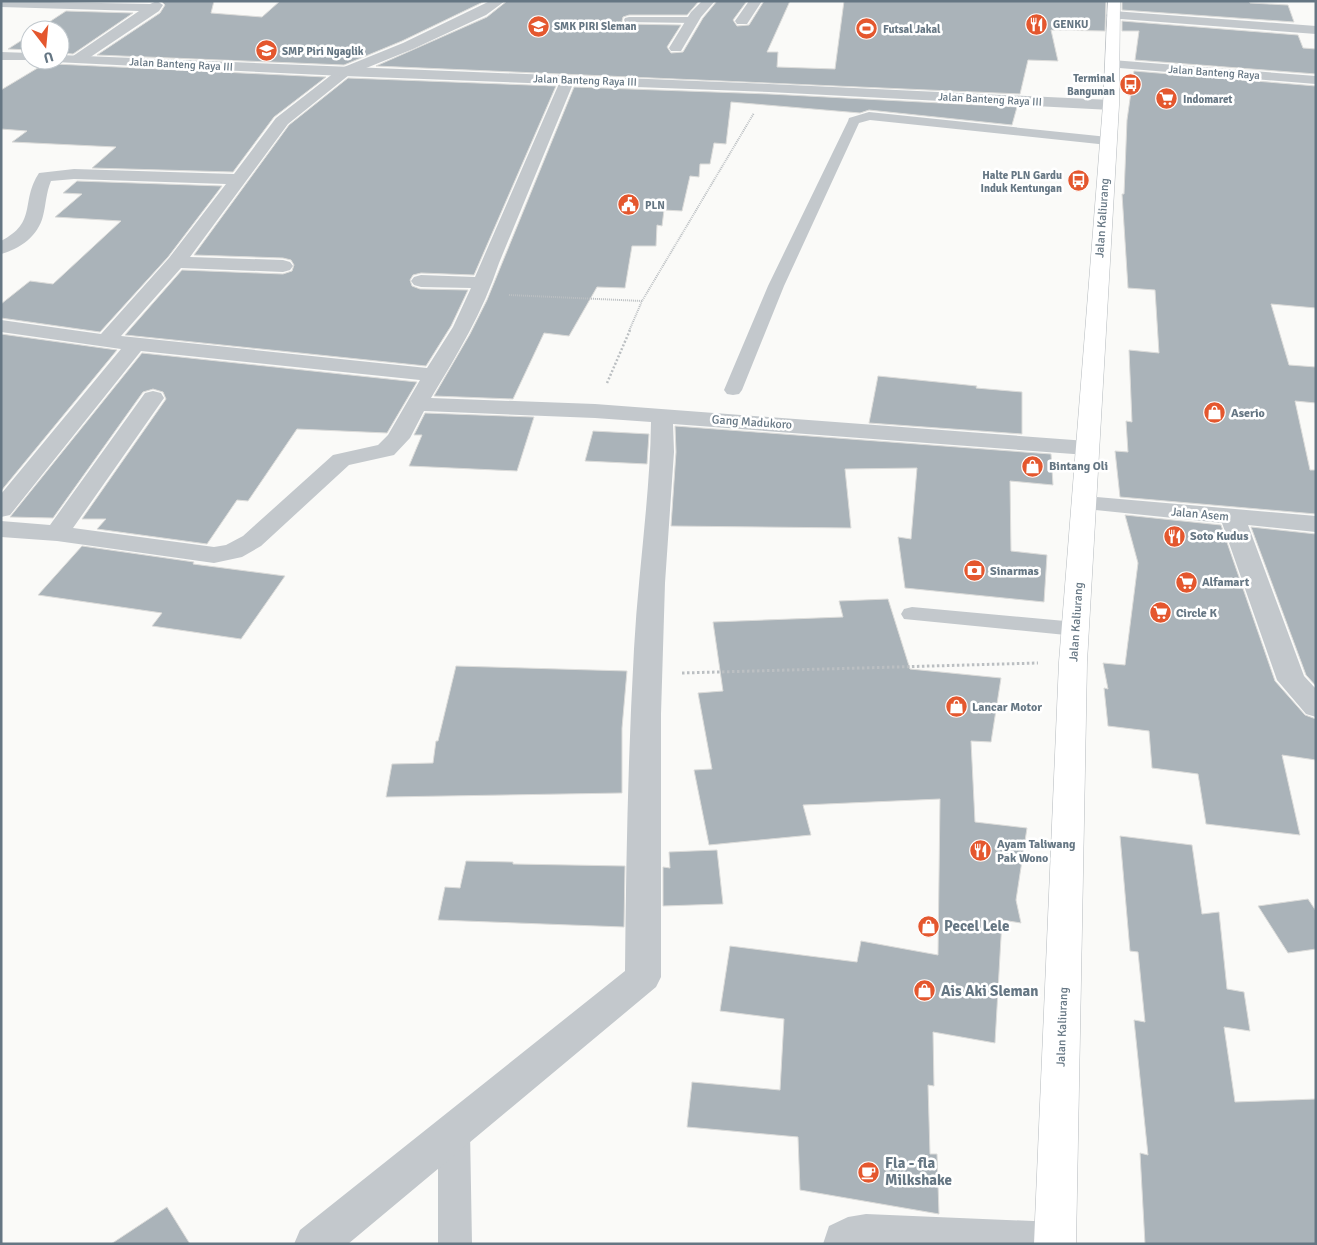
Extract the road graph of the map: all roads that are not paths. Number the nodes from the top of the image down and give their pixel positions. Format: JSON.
{"nodes":[{"id":1,"x":499,"y":1,"type":"edge"},
{"id":2,"x":708,"y":1,"type":"edge"},
{"id":3,"x":756,"y":1,"type":"edge"},
{"id":4,"x":1,"y":3,"type":"edge"},
{"id":5,"x":157,"y":5,"type":"edge"},
{"id":6,"x":1113,"y":8,"type":"edge"},
{"id":7,"x":629,"y":20,"type":"dead end"},
{"id":8,"x":693,"y":20,"type":"junction"},
{"id":9,"x":742,"y":21,"type":"dead end"},
{"id":10,"x":1316,"y":30,"type":"edge"},
{"id":11,"x":676,"y":48,"type":"dead end"},
{"id":12,"x":1,"y":56,"type":"edge"},
{"id":13,"x":20,"y":57,"type":"edge"},
{"id":14,"x":70,"y":60,"type":"edge"},
{"id":15,"x":78,"y":60,"type":"junction"},
{"id":16,"x":1112,"y":64,"type":"junction"},
{"id":17,"x":344,"y":72,"type":"junction"},
{"id":18,"x":568,"y":79,"type":"junction"},
{"id":19,"x":1316,"y":80,"type":"edge"},
{"id":20,"x":1111,"y":105,"type":"junction"},
{"id":21,"x":1108,"y":141,"type":"junction"},
{"id":22,"x":240,"y":179,"type":"junction"},
{"id":23,"x":1,"y":248,"type":"edge"},
{"id":24,"x":176,"y":262,"type":"junction"},
{"id":25,"x":283,"y":266,"type":"dead end"},
{"id":26,"x":421,"y":281,"type":"dead end"},
{"id":27,"x":481,"y":289,"type":"junction"},
{"id":28,"x":1,"y":326,"type":"edge"},
{"id":29,"x":106,"y":341,"type":"junction"},
{"id":30,"x":135,"y":345,"type":"junction"},
{"id":31,"x":435,"y":375,"type":"junction"},
{"id":32,"x":733,"y":390,"type":"dead end"},
{"id":33,"x":153,"y":398,"type":"dead end"},
{"id":34,"x":416,"y":404,"type":"junction"},
{"id":35,"x":662,"y":416,"type":"junction"},
{"id":36,"x":1087,"y":448,"type":"junction"},
{"id":37,"x":1085,"y":502,"type":"junction"},
{"id":38,"x":1,"y":510,"type":"edge"},
{"id":39,"x":1232,"y":517,"type":"junction"},
{"id":40,"x":1316,"y":524,"type":"edge"},
{"id":41,"x":1,"y":529,"type":"edge"},
{"id":42,"x":57,"y":533,"type":"junction"},
{"id":43,"x":912,"y":614,"type":"dead end"},
{"id":44,"x":1076,"y":629,"type":"junction"},
{"id":45,"x":1316,"y":707,"type":"edge"},
{"id":46,"x":454,"y":1131,"type":"junction"},
{"id":47,"x":1056,"y":1241,"type":"edge"},
{"id":48,"x":315,"y":1244,"type":"edge"},
{"id":49,"x":455,"y":1244,"type":"edge"},
{"id":50,"x":840,"y":1244,"type":"edge"}],
"edges":[{"from":1,"to":17,"type":"street"},
{"from":2,"to":8,"type":"street"},
{"from":3,"to":9,"type":"street"},
{"from":4,"to":5,"type":"street"},
{"from":5,"to":15,"type":"street"},
{"from":6,"to":10,"type":"street"},
{"from":6,"to":16,"type":"main road","name":"Jalan Kaliurang"},
{"from":7,"to":8,"type":"lane"},
{"from":8,"to":11,"type":"street"},
{"from":12,"to":13,"type":"street"},
{"from":14,"to":15,"type":"street","name":"Jalan Banteng Raya III"},
{"from":15,"to":17,"type":"street","name":"Jalan Banteng Raya III"},
{"from":16,"to":19,"type":"street","name":"Jalan Banteng Raya"},
{"from":16,"to":20,"type":"main road","name":"Jalan Kaliurang"},
{"from":17,"to":18,"type":"street","name":"Jalan Banteng Raya III"},
{"from":17,"to":22,"type":"street"},
{"from":18,"to":20,"type":"street","name":"Jalan Banteng Raya III"},
{"from":18,"to":27,"type":"street"},
{"from":20,"to":21,"type":"main road","name":"Jalan Kaliurang"},
{"from":21,"to":32,"type":"lane"},
{"from":21,"to":36,"type":"main road","name":"Jalan Kaliurang"},
{"from":22,"to":23,"type":"street"},
{"from":22,"to":24,"type":"street"},
{"from":24,"to":25,"type":"street"},
{"from":24,"to":29,"type":"street"},
{"from":26,"to":27,"type":"street"},
{"from":27,"to":31,"type":"street"},
{"from":28,"to":29,"type":"street"},
{"from":29,"to":30,"type":"street"},
{"from":30,"to":31,"type":"street"},
{"from":30,"to":38,"type":"street"},
{"from":31,"to":34,"type":"street"},
{"from":33,"to":42,"type":"street"},
{"from":34,"to":35,"type":"street","name":"Gang Madukoro"},
{"from":34,"to":42,"type":"street"},
{"from":35,"to":36,"type":"street","name":"Gang Madukoro"},
{"from":35,"to":46,"type":"street"},
{"from":36,"to":37,"type":"main road","name":"Jalan Kaliurang"},
{"from":37,"to":39,"type":"street","name":"Jalan Asem"},
{"from":37,"to":44,"type":"main road","name":"Jalan Kaliurang"},
{"from":39,"to":40,"type":"street","name":"Jalan Asem"},
{"from":39,"to":45,"type":"street"},
{"from":41,"to":42,"type":"street"},
{"from":43,"to":44,"type":"lane"},
{"from":44,"to":47,"type":"main road","name":"Jalan Kaliurang"},
{"from":46,"to":48,"type":"street"},
{"from":46,"to":49,"type":"lane"},
{"from":47,"to":50,"type":"lane"}]}
